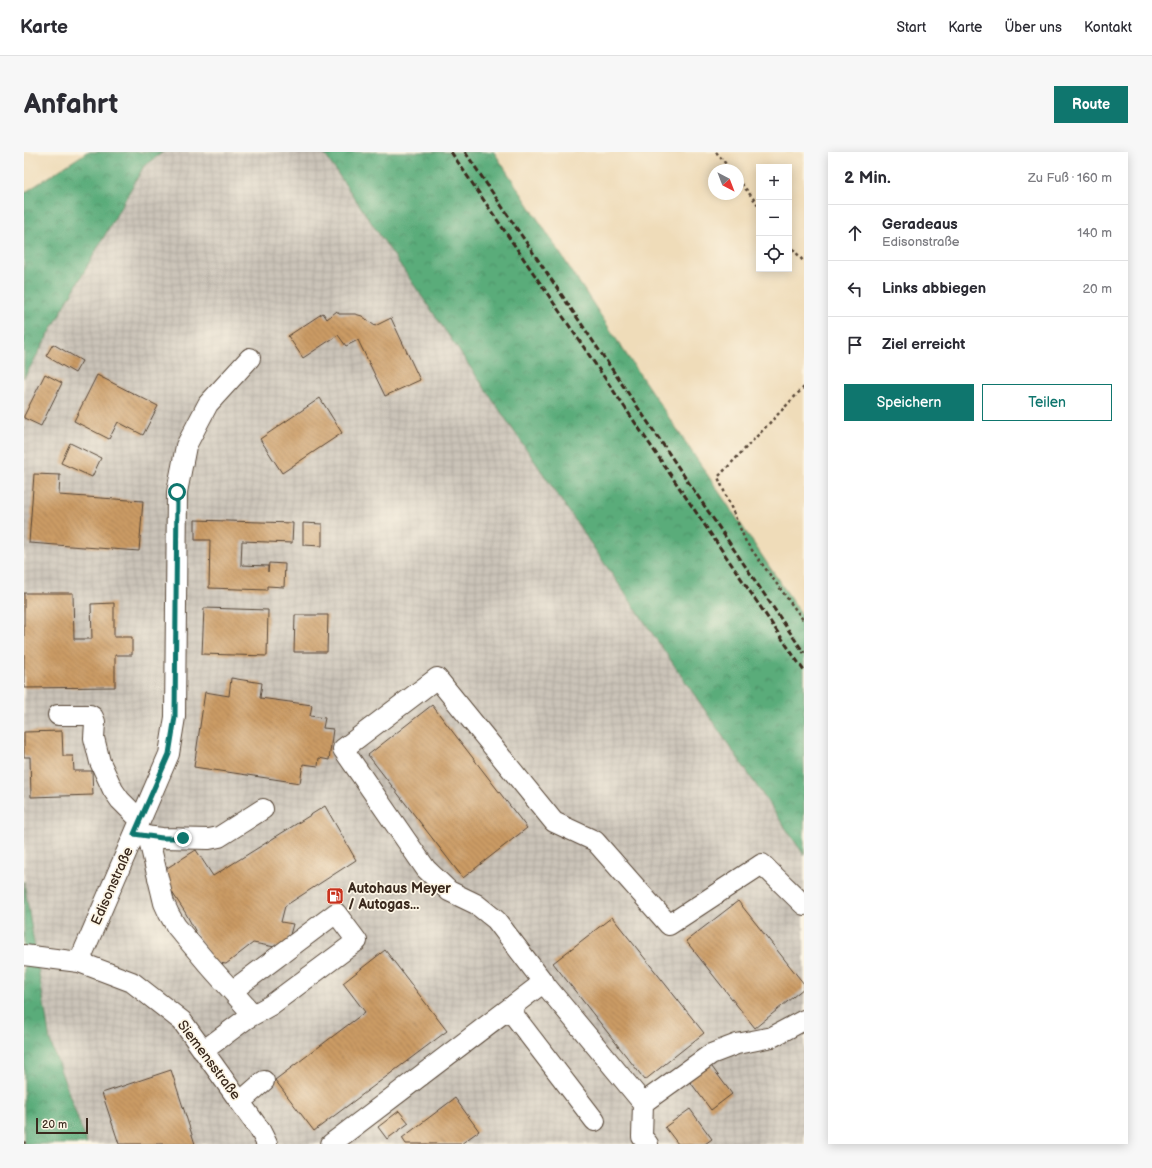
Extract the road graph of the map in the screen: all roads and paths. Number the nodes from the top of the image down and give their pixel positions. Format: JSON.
{"nodes":[{"id":1,"x":716,"y":152,"type":"edge"},
{"id":2,"x":726,"y":164,"type":"edge"},
{"id":3,"x":744,"y":187,"type":"edge"},
{"id":4,"x":756,"y":202,"type":"edge"},
{"id":5,"x":792,"y":248,"type":"edge"},
{"id":6,"x":804,"y":262,"type":"edge"},
{"id":7,"x":250,"y":358,"type":"dead end"},
{"id":8,"x":804,"y":387,"type":"edge"},
{"id":9,"x":804,"y":621,"type":"edge"},
{"id":10,"x":58,"y":715,"type":"dead end"},
{"id":11,"x":263,"y":809,"type":"dead end"},
{"id":12,"x":141,"y":830,"type":"junction"},
{"id":13,"x":804,"y":905,"type":"edge"},
{"id":14,"x":24,"y":955,"type":"edge"},
{"id":15,"x":78,"y":962,"type":"junction"},
{"id":16,"x":544,"y":982,"type":"junction"},
{"id":17,"x":232,"y":991,"type":"junction"},
{"id":18,"x":509,"y":1009,"type":"junction"},
{"id":19,"x":246,"y":1020,"type":"junction"},
{"id":20,"x":804,"y":1020,"type":"edge"},
{"id":21,"x":204,"y":1051,"type":"junction"},
{"id":22,"x":264,"y":1081,"type":"dead end"},
{"id":23,"x":240,"y":1102,"type":"junction"},
{"id":24,"x":642,"y":1103,"type":"junction"},
{"id":25,"x":595,"y":1121,"type":"dead end"},
{"id":26,"x":267,"y":1144,"type":"edge"},
{"id":27,"x":331,"y":1144,"type":"edge"},
{"id":28,"x":648,"y":1144,"type":"edge"}],
"edges":[{"from":1,"to":2,"type":"path"},
{"from":3,"to":4,"type":"path"},
{"from":5,"to":6,"type":"path"},
{"from":7,"to":12,"type":"street","name":"Edisonstraße"},
{"from":8,"to":9,"type":"path"},
{"from":10,"to":12,"type":"street"},
{"from":11,"to":12,"type":"street"},
{"from":12,"to":15,"type":"street","name":"Edisonstraße"},
{"from":12,"to":17,"type":"street"},
{"from":13,"to":16,"type":"street"},
{"from":14,"to":15,"type":"street","name":"Siemensstraße"},
{"from":15,"to":21,"type":"street","name":"Siemensstraße"},
{"from":16,"to":18,"type":"street"},
{"from":16,"to":24,"type":"street"},
{"from":17,"to":19,"type":"street"},
{"from":17,"to":19,"type":"street"},
{"from":18,"to":25,"type":"street"},
{"from":18,"to":27,"type":"street"},
{"from":19,"to":21,"type":"street"},
{"from":20,"to":24,"type":"street"},
{"from":21,"to":23,"type":"street","name":"Siemensstraße"},
{"from":22,"to":23,"type":"street"},
{"from":23,"to":26,"type":"street","name":"Siemensstraße"},
{"from":24,"to":28,"type":"street"}]}
